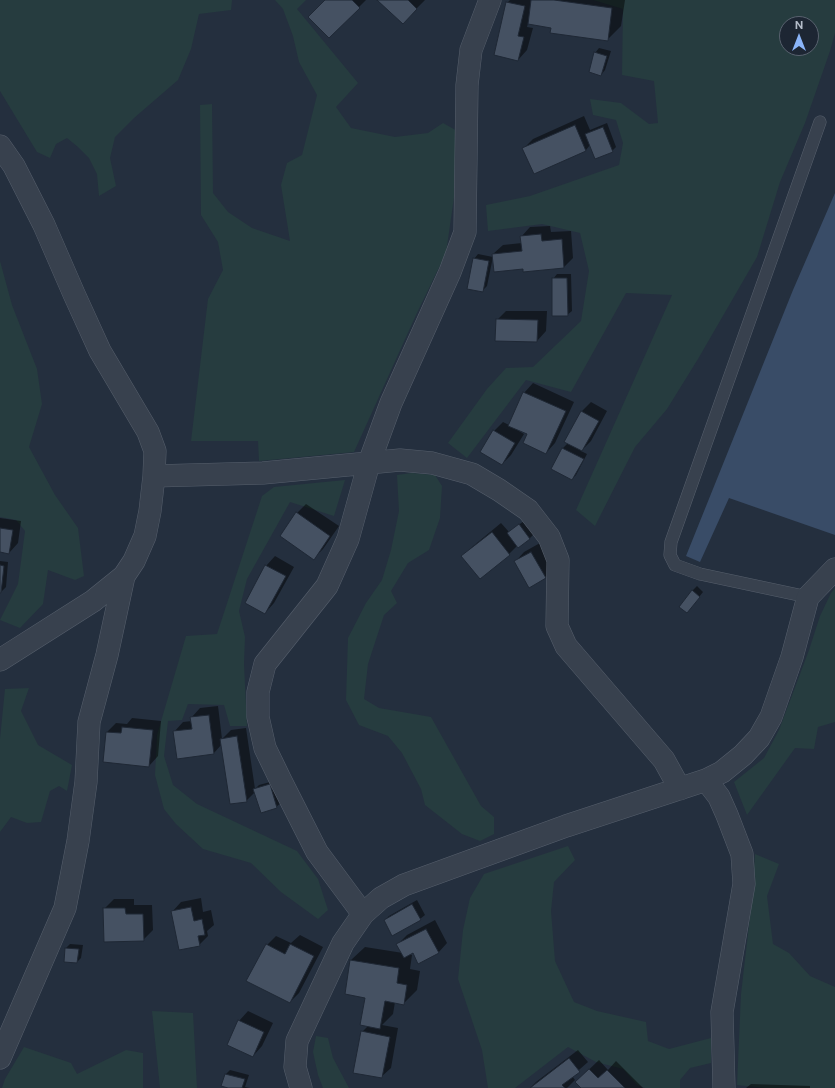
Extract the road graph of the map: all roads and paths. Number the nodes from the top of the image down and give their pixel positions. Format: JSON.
{"nodes":[{"id":1,"x":490,"y":0,"type":"edge"},
{"id":2,"x":820,"y":122,"type":"dead end"},
{"id":3,"x":0,"y":146,"type":"edge"},
{"id":4,"x":369,"y":463,"type":"junction"},
{"id":5,"x":154,"y":476,"type":"junction"},
{"id":6,"x":835,"y":569,"type":"edge"},
{"id":7,"x":124,"y":576,"type":"junction"},
{"id":8,"x":808,"y":596,"type":"junction"},
{"id":9,"x":0,"y":660,"type":"edge"},
{"id":10,"x":706,"y":780,"type":"junction"},
{"id":11,"x":680,"y":789,"type":"junction"},
{"id":12,"x":363,"y":914,"type":"junction"},
{"id":13,"x":0,"y":1058,"type":"edge"},
{"id":14,"x":301,"y":1088,"type":"edge"},
{"id":15,"x":724,"y":1088,"type":"edge"}],
"edges":[{"from":1,"to":4,"type":"street"},
{"from":2,"to":8,"type":"lane"},
{"from":3,"to":5,"type":"street"},
{"from":4,"to":5,"type":"street"},
{"from":4,"to":11,"type":"street"},
{"from":4,"to":12,"type":"street"},
{"from":5,"to":7,"type":"street"},
{"from":6,"to":8,"type":"street"},
{"from":7,"to":9,"type":"street"},
{"from":7,"to":13,"type":"street"},
{"from":8,"to":10,"type":"street"},
{"from":10,"to":11,"type":"street"},
{"from":10,"to":15,"type":"street"},
{"from":11,"to":12,"type":"street"},
{"from":12,"to":14,"type":"street"}]}
